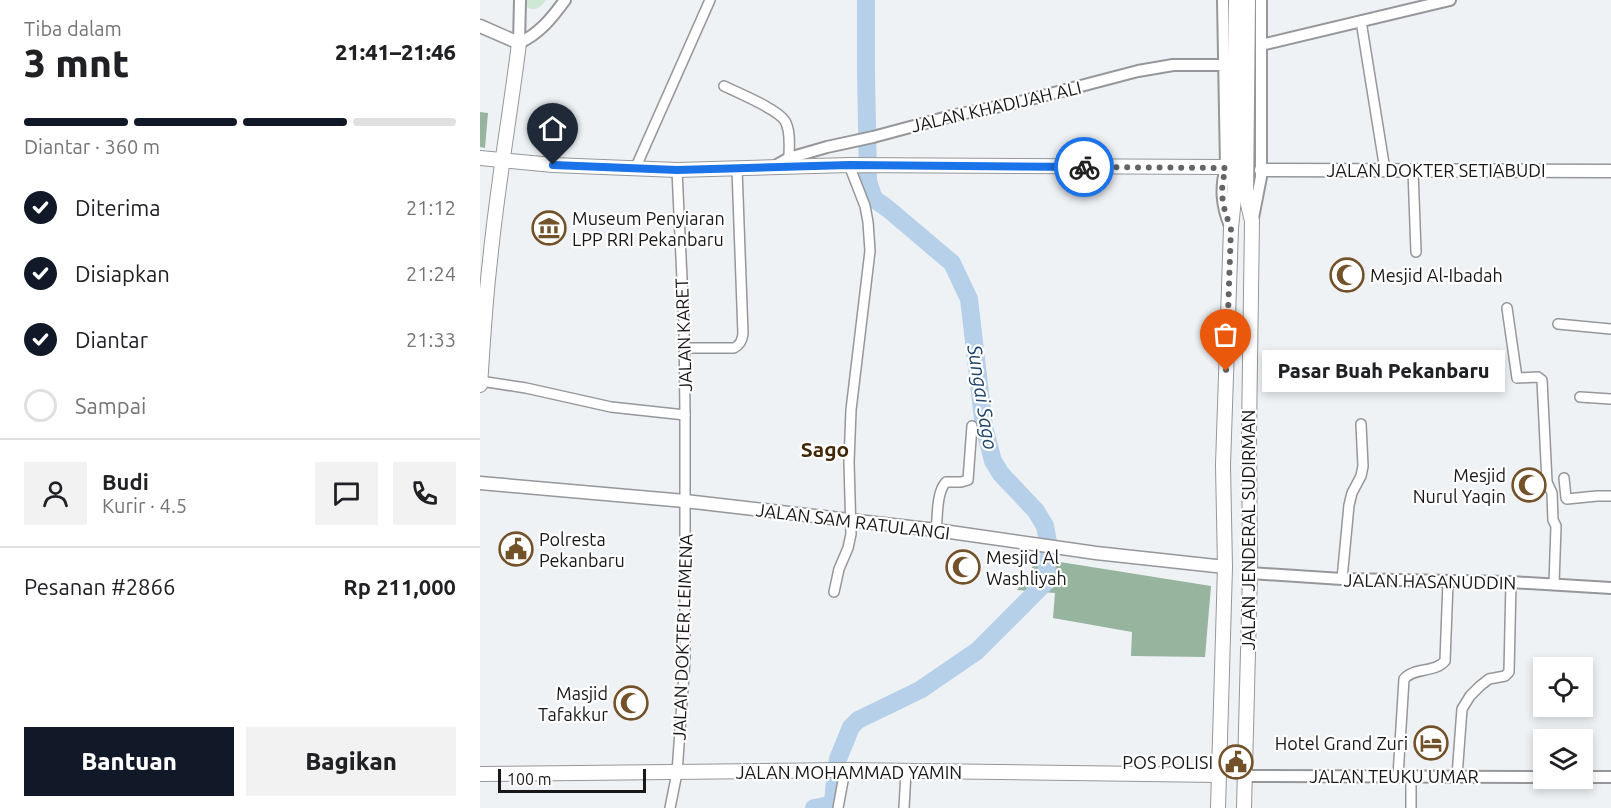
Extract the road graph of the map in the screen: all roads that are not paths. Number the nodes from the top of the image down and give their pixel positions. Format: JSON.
{"nodes":[{"id":1,"x":520,"y":0,"type":"edge"},
{"id":2,"x":565,"y":0,"type":"edge"},
{"id":3,"x":710,"y":0,"type":"edge"},
{"id":4,"x":1223,"y":0,"type":"edge"},
{"id":5,"x":1236,"y":0,"type":"edge"},
{"id":6,"x":1248,"y":0,"type":"edge"},
{"id":7,"x":1261,"y":0,"type":"edge"},
{"id":8,"x":1450,"y":0,"type":"edge"},
{"id":9,"x":1361,"y":21,"type":"junction"},
{"id":10,"x":480,"y":26,"type":"edge"},
{"id":11,"x":519,"y":43,"type":"junction"},
{"id":12,"x":1261,"y":45,"type":"junction"},
{"id":13,"x":1224,"y":65,"type":"junction"},
{"id":14,"x":724,"y":86,"type":"dead end"},
{"id":15,"x":480,"y":158,"type":"edge"},
{"id":16,"x":789,"y":158,"type":"junction"},
{"id":17,"x":502,"y":159,"type":"junction"},
{"id":18,"x":862,"y":165,"type":"junction"},
{"id":19,"x":772,"y":168,"type":"junction"},
{"id":20,"x":1226,"y":168,"type":"junction"},
{"id":21,"x":636,"y":169,"type":"junction"},
{"id":22,"x":737,"y":169,"type":"junction"},
{"id":23,"x":677,"y":170,"type":"junction"},
{"id":24,"x":1261,"y":170,"type":"junction"},
{"id":25,"x":1385,"y":170,"type":"junction"},
{"id":26,"x":1413,"y":170,"type":"junction"},
{"id":27,"x":1611,"y":171,"type":"edge"},
{"id":28,"x":1240,"y":192,"type":"junction"},
{"id":29,"x":1252,"y":220,"type":"junction"},
{"id":30,"x":1231,"y":228,"type":"junction"},
{"id":31,"x":1416,"y":252,"type":"dead end"},
{"id":32,"x":1507,"y":308,"type":"dead end"},
{"id":33,"x":1557,"y":324,"type":"dead end"},
{"id":34,"x":1611,"y":329,"type":"edge"},
{"id":35,"x":684,"y":348,"type":"junction"},
{"id":36,"x":480,"y":383,"type":"edge"},
{"id":37,"x":1580,"y":397,"type":"dead end"},
{"id":38,"x":1611,"y":399,"type":"edge"},
{"id":39,"x":685,"y":416,"type":"junction"},
{"id":40,"x":1361,"y":423,"type":"dead end"},
{"id":41,"x":972,"y":426,"type":"dead end"},
{"id":42,"x":1564,"y":478,"type":"dead end"},
{"id":43,"x":480,"y":483,"type":"edge"},
{"id":44,"x":1611,"y":496,"type":"edge"},
{"id":45,"x":685,"y":501,"type":"junction"},
{"id":46,"x":852,"y":520,"type":"junction"},
{"id":47,"x":936,"y":530,"type":"junction"},
{"id":48,"x":1225,"y":567,"type":"junction"},
{"id":49,"x":1250,"y":573,"type":"junction"},
{"id":50,"x":1342,"y":579,"type":"junction"},
{"id":51,"x":1448,"y":582,"type":"junction"},
{"id":52,"x":1511,"y":582,"type":"junction"},
{"id":53,"x":1554,"y":584,"type":"junction"},
{"id":54,"x":1611,"y":588,"type":"edge"},
{"id":55,"x":834,"y":591,"type":"dead end"},
{"id":56,"x":1245,"y":761,"type":"junction"},
{"id":57,"x":1219,"y":768,"type":"junction"},
{"id":58,"x":838,"y":771,"type":"junction"},
{"id":59,"x":906,"y":771,"type":"junction"},
{"id":60,"x":677,"y":773,"type":"junction"},
{"id":61,"x":480,"y":774,"type":"edge"},
{"id":62,"x":1245,"y":776,"type":"junction"},
{"id":63,"x":1398,"y":776,"type":"junction"},
{"id":64,"x":1411,"y":776,"type":"junction"},
{"id":65,"x":1458,"y":776,"type":"junction"},
{"id":66,"x":1533,"y":777,"type":"edge"},
{"id":67,"x":1593,"y":777,"type":"edge"},
{"id":68,"x":1611,"y":777,"type":"edge"},
{"id":69,"x":1244,"y":807,"type":"edge"},
{"id":70,"x":670,"y":808,"type":"edge"},
{"id":71,"x":838,"y":808,"type":"edge"},
{"id":72,"x":904,"y":808,"type":"edge"},
{"id":73,"x":1218,"y":808,"type":"edge"},
{"id":74,"x":1411,"y":808,"type":"edge"}],
"edges":[{"from":1,"to":11,"type":"street"},
{"from":2,"to":11,"type":"street"},
{"from":3,"to":21,"type":"street"},
{"from":4,"to":13,"type":"street"},
{"from":5,"to":28,"type":"main road","name":"JALAN JENDERAL SUDIRMAN"},
{"from":6,"to":28,"type":"main road","name":"JALAN JENDERAL SUDIRMAN"},
{"from":7,"to":12,"type":"street"},
{"from":8,"to":9,"type":"street"},
{"from":9,"to":12,"type":"street"},
{"from":9,"to":25,"type":"street"},
{"from":10,"to":11,"type":"main road"},
{"from":11,"to":17,"type":"main road"},
{"from":12,"to":24,"type":"street"},
{"from":13,"to":16,"type":"street","name":"JALAN KHADIJAH ALI"},
{"from":13,"to":20,"type":"street"},
{"from":14,"to":16,"type":"street"},
{"from":15,"to":17,"type":"main road"},
{"from":16,"to":19,"type":"street","name":"JALAN KHADIJAH ALI"},
{"from":17,"to":21,"type":"main road"},
{"from":17,"to":36,"type":"main road"},
{"from":18,"to":19,"type":"main road"},
{"from":18,"to":20,"type":"main road"},
{"from":18,"to":46,"type":"street"},
{"from":19,"to":22,"type":"main road"},
{"from":20,"to":30,"type":"street"},
{"from":21,"to":23,"type":"main road"},
{"from":22,"to":23,"type":"main road"},
{"from":22,"to":35,"type":"street"},
{"from":23,"to":35,"type":"street","name":"JALAN KARET"},
{"from":24,"to":25,"type":"main road","name":"JALAN DOKTER SETIABUDI"},
{"from":24,"to":29,"type":"street"},
{"from":25,"to":26,"type":"main road","name":"JALAN DOKTER SETIABUDI"},
{"from":26,"to":27,"type":"main road","name":"JALAN DOKTER SETIABUDI"},
{"from":26,"to":31,"type":"street"},
{"from":28,"to":29,"type":"main road","name":"JALAN JENDERAL SUDIRMAN"},
{"from":28,"to":30,"type":"main road","name":"JALAN JENDERAL SUDIRMAN"},
{"from":29,"to":49,"type":"main road","name":"JALAN JENDERAL SUDIRMAN"},
{"from":30,"to":48,"type":"main road","name":"JALAN JENDERAL SUDIRMAN"},
{"from":32,"to":53,"type":"street"},
{"from":33,"to":34,"type":"street"},
{"from":35,"to":39,"type":"street","name":"JALAN KARET"},
{"from":36,"to":39,"type":"street"},
{"from":37,"to":38,"type":"street"},
{"from":39,"to":45,"type":"street","name":"JALAN KARET"},
{"from":40,"to":50,"type":"street"},
{"from":41,"to":47,"type":"street"},
{"from":42,"to":44,"type":"street"},
{"from":43,"to":45,"type":"main road","name":"JALAN SAM RATULANGI"},
{"from":45,"to":46,"type":"main road","name":"JALAN SAM RATULANGI"},
{"from":45,"to":60,"type":"street","name":"JALAN DOKTER LEIMENA"},
{"from":46,"to":47,"type":"main road","name":"JALAN SAM RATULANGI"},
{"from":46,"to":55,"type":"street"},
{"from":47,"to":48,"type":"main road","name":"JALAN SAM RATULANGI"},
{"from":48,"to":57,"type":"main road","name":"JALAN JENDERAL SUDIRMAN"},
{"from":49,"to":50,"type":"street","name":"JALAN HASANUDDIN"},
{"from":49,"to":56,"type":"main road","name":"JALAN JENDERAL SUDIRMAN"},
{"from":50,"to":51,"type":"street","name":"JALAN HASANUDDIN"},
{"from":51,"to":52,"type":"street","name":"JALAN HASANUDDIN"},
{"from":51,"to":63,"type":"street"},
{"from":52,"to":53,"type":"street","name":"JALAN HASANUDDIN"},
{"from":52,"to":65,"type":"street"},
{"from":53,"to":54,"type":"street","name":"JALAN HASANUDDIN"},
{"from":56,"to":57,"type":"main road","name":"JALAN MOHAMMAD YAMIN"},
{"from":56,"to":62,"type":"main road","name":"JALAN JENDERAL SUDIRMAN"},
{"from":57,"to":59,"type":"main road","name":"JALAN MOHAMMAD YAMIN"},
{"from":57,"to":73,"type":"main road","name":"JALAN JENDERAL SUDIRMAN"},
{"from":58,"to":59,"type":"main road","name":"JALAN MOHAMMAD YAMIN"},
{"from":58,"to":60,"type":"main road","name":"JALAN MOHAMMAD YAMIN"},
{"from":58,"to":71,"type":"street"},
{"from":59,"to":72,"type":"street"},
{"from":60,"to":61,"type":"main road","name":"JALAN MOHAMMAD YAMIN"},
{"from":60,"to":70,"type":"street","name":"JALAN DOKTER LEIMENA"},
{"from":62,"to":63,"type":"street","name":"JALAN TEUKU UMAR"},
{"from":62,"to":69,"type":"main road","name":"JALAN JENDERAL SUDIRMAN"},
{"from":63,"to":64,"type":"street","name":"JALAN TEUKU UMAR"},
{"from":64,"to":65,"type":"street","name":"JALAN TEUKU UMAR"},
{"from":64,"to":74,"type":"street"},
{"from":65,"to":66,"type":"street","name":"JALAN TEUKU UMAR"},
{"from":67,"to":68,"type":"street"},
{"from":69,"to":73,"type":"main road"}]}
